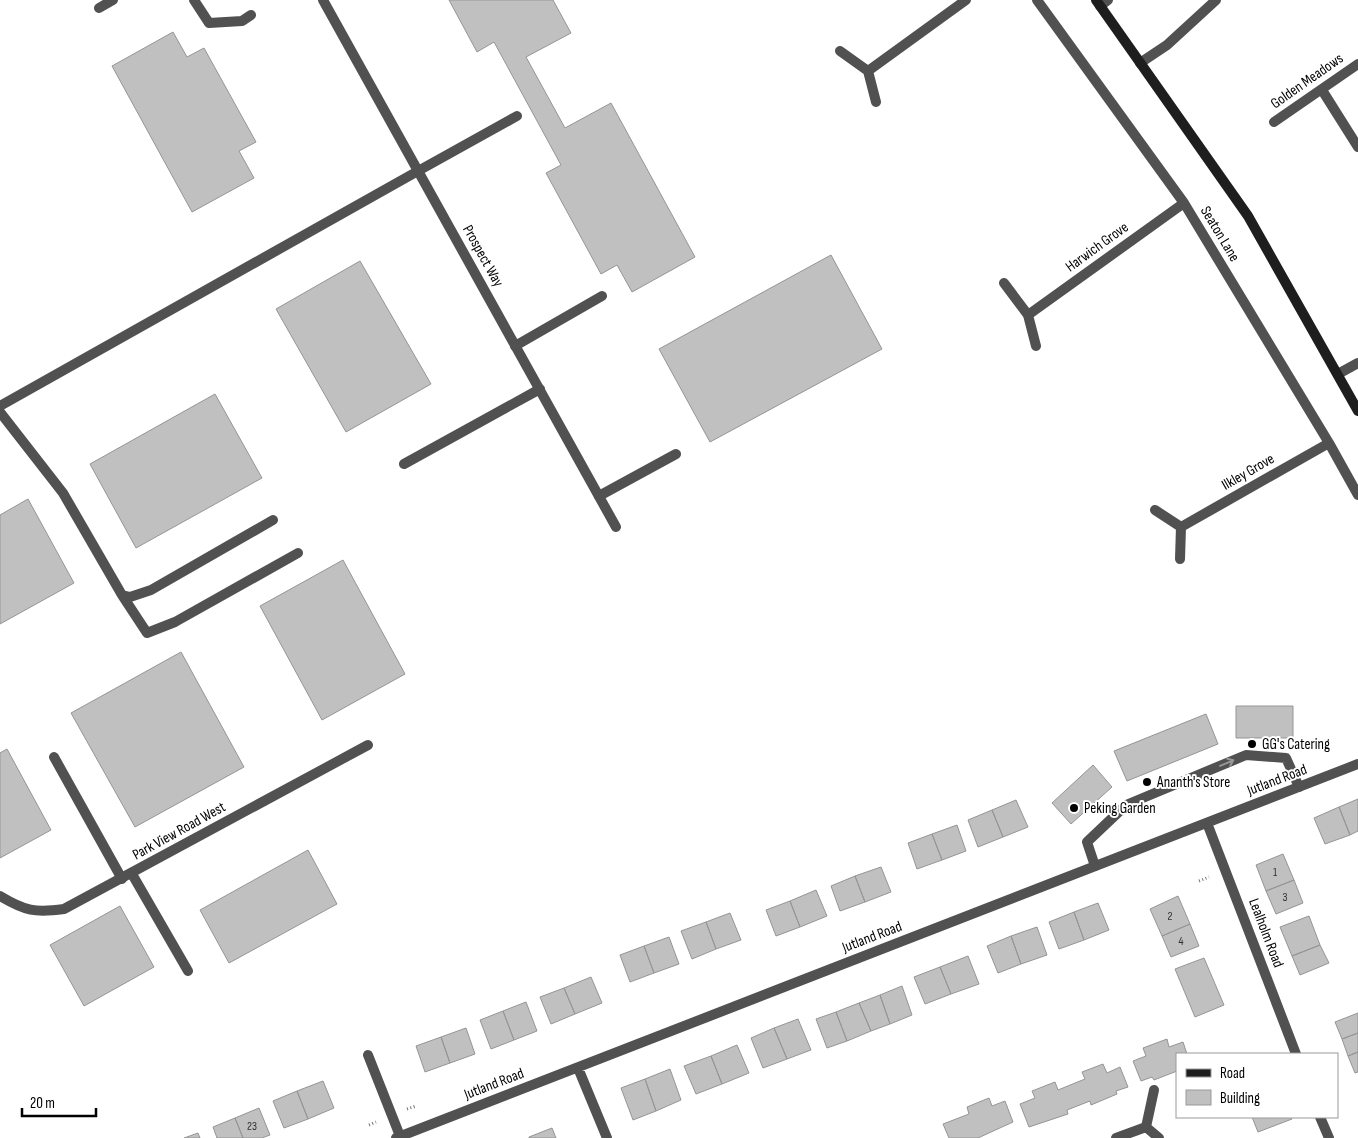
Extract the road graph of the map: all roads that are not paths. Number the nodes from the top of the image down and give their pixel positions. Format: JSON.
{"nodes":[{"id":1,"x":113,"y":0,"type":"edge"},
{"id":2,"x":194,"y":0,"type":"edge"},
{"id":3,"x":323,"y":0,"type":"edge"},
{"id":4,"x":966,"y":0,"type":"edge"},
{"id":5,"x":1037,"y":0,"type":"edge"},
{"id":6,"x":1216,"y":0,"type":"edge"},
{"id":7,"x":1101,"y":2,"type":"edge"},
{"id":8,"x":99,"y":8,"type":"dead end"},
{"id":9,"x":251,"y":15,"type":"dead end"},
{"id":10,"x":840,"y":51,"type":"dead end"},
{"id":11,"x":1140,"y":63,"type":"junction"},
{"id":12,"x":1358,"y":64,"type":"edge"},
{"id":13,"x":868,"y":71,"type":"junction"},
{"id":14,"x":1322,"y":90,"type":"junction"},
{"id":15,"x":876,"y":102,"type":"dead end"},
{"id":16,"x":517,"y":116,"type":"dead end"},
{"id":17,"x":1274,"y":122,"type":"dead end"},
{"id":18,"x":1358,"y":147,"type":"edge"},
{"id":19,"x":418,"y":171,"type":"junction"},
{"id":20,"x":1184,"y":203,"type":"junction"},
{"id":21,"x":1004,"y":283,"type":"dead end"},
{"id":22,"x":602,"y":296,"type":"dead end"},
{"id":23,"x":1028,"y":315,"type":"junction"},
{"id":24,"x":515,"y":346,"type":"junction"},
{"id":25,"x":1036,"y":346,"type":"dead end"},
{"id":26,"x":1358,"y":363,"type":"edge"},
{"id":27,"x":1338,"y":374,"type":"junction"},
{"id":28,"x":540,"y":390,"type":"junction"},
{"id":29,"x":0,"y":406,"type":"edge"},
{"id":30,"x":1358,"y":411,"type":"edge"},
{"id":31,"x":0,"y":412,"type":"edge"},
{"id":32,"x":1329,"y":443,"type":"junction"},
{"id":33,"x":676,"y":454,"type":"dead end"},
{"id":34,"x":404,"y":464,"type":"dead end"},
{"id":35,"x":599,"y":496,"type":"junction"},
{"id":36,"x":1358,"y":496,"type":"edge"},
{"id":37,"x":1155,"y":510,"type":"dead end"},
{"id":38,"x":274,"y":520,"type":"dead end"},
{"id":39,"x":1181,"y":526,"type":"junction"},
{"id":40,"x":616,"y":527,"type":"dead end"},
{"id":41,"x":298,"y":552,"type":"dead end"},
{"id":42,"x":1180,"y":559,"type":"dead end"},
{"id":43,"x":122,"y":595,"type":"junction"},
{"id":44,"x":368,"y":745,"type":"dead end"},
{"id":45,"x":54,"y":757,"type":"dead end"},
{"id":46,"x":1358,"y":764,"type":"edge"},
{"id":47,"x":1299,"y":788,"type":"junction"},
{"id":48,"x":1207,"y":823,"type":"junction"},
{"id":49,"x":1095,"y":866,"type":"junction"},
{"id":50,"x":132,"y":874,"type":"junction"},
{"id":51,"x":122,"y":880,"type":"junction"},
{"id":52,"x":0,"y":896,"type":"edge"},
{"id":53,"x":188,"y":971,"type":"dead end"},
{"id":54,"x":1296,"y":1053,"type":"edge"},
{"id":55,"x":368,"y":1054,"type":"dead end"},
{"id":56,"x":578,"y":1068,"type":"junction"},
{"id":57,"x":1154,"y":1090,"type":"dead end"},
{"id":58,"x":1320,"y":1118,"type":"edge"},
{"id":59,"x":1146,"y":1127,"type":"junction"},
{"id":60,"x":398,"y":1137,"type":"edge"},
{"id":61,"x":607,"y":1138,"type":"edge"},
{"id":62,"x":1116,"y":1138,"type":"edge"},
{"id":63,"x":1159,"y":1138,"type":"edge"},
{"id":64,"x":1329,"y":1138,"type":"edge"}],
"edges":[{"from":1,"to":8,"type":"street"},
{"from":2,"to":9,"type":"street"},
{"from":3,"to":19,"type":"street","name":"Prospect Way"},
{"from":4,"to":13,"type":"street"},
{"from":5,"to":20,"type":"street","name":"Seaton Lane"},
{"from":6,"to":11,"type":"street"},
{"from":7,"to":11,"type":"main road","name":"Seaton Lane"},
{"from":10,"to":13,"type":"street"},
{"from":11,"to":27,"type":"main road","name":"Seaton Lane"},
{"from":12,"to":14,"type":"street","name":"Golden Meadows"},
{"from":13,"to":15,"type":"street"},
{"from":14,"to":17,"type":"street","name":"Golden Meadows"},
{"from":14,"to":18,"type":"street"},
{"from":16,"to":19,"type":"street"},
{"from":19,"to":24,"type":"street","name":"Prospect Way"},
{"from":19,"to":29,"type":"street"},
{"from":20,"to":23,"type":"street","name":"Harwich Grove"},
{"from":20,"to":32,"type":"street","name":"Seaton Lane"},
{"from":21,"to":23,"type":"street"},
{"from":22,"to":24,"type":"street"},
{"from":23,"to":25,"type":"street"},
{"from":24,"to":28,"type":"street","name":"Prospect Way"},
{"from":26,"to":27,"type":"street"},
{"from":27,"to":30,"type":"main road","name":"Seaton Lane"},
{"from":28,"to":34,"type":"street"},
{"from":28,"to":35,"type":"street","name":"Prospect Way"},
{"from":31,"to":43,"type":"street"},
{"from":32,"to":36,"type":"street","name":"Seaton Lane"},
{"from":32,"to":39,"type":"street","name":"Ilkley Grove"},
{"from":33,"to":35,"type":"street"},
{"from":35,"to":40,"type":"street","name":"Prospect Way"},
{"from":37,"to":39,"type":"street"},
{"from":38,"to":43,"type":"street"},
{"from":39,"to":42,"type":"street"},
{"from":41,"to":43,"type":"street"},
{"from":44,"to":50,"type":"street","name":"Park View Road West"},
{"from":45,"to":51,"type":"street"},
{"from":46,"to":47,"type":"street","name":"Jutland Road"},
{"from":47,"to":48,"type":"street","name":"Jutland Road"},
{"from":49,"to":47,"type":"street","one_way":true},
{"from":48,"to":49,"type":"street","name":"Jutland Road"},
{"from":48,"to":54,"type":"street","name":"Lealholm Road"},
{"from":49,"to":56,"type":"street","name":"Jutland Road"},
{"from":50,"to":51,"type":"street","name":"Park View Road West"},
{"from":50,"to":53,"type":"street"},
{"from":51,"to":52,"type":"street","name":"Park View Road West"},
{"from":55,"to":60,"type":"street"},
{"from":56,"to":60,"type":"street","name":"Jutland Road"},
{"from":56,"to":61,"type":"street"},
{"from":57,"to":59,"type":"street"},
{"from":58,"to":64,"type":"street"},
{"from":59,"to":62,"type":"street"},
{"from":59,"to":63,"type":"street"}]}
